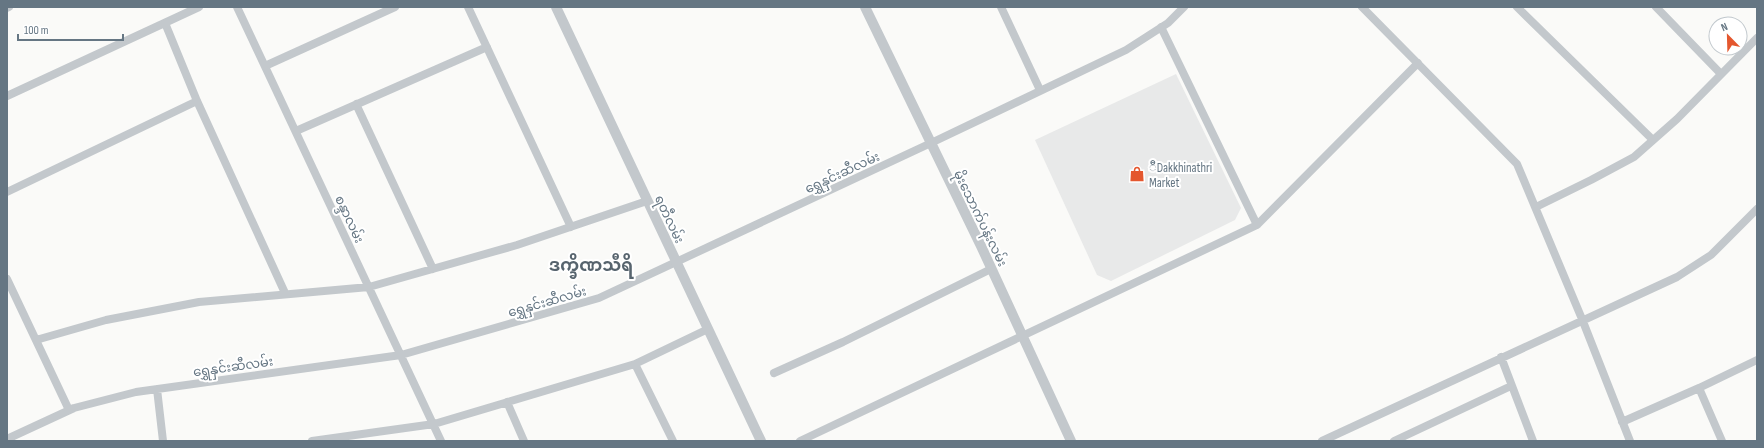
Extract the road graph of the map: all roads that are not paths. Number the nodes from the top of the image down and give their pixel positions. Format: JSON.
{"nodes":[{"id":1,"x":199,"y":7,"type":"edge"},
{"id":2,"x":237,"y":7,"type":"edge"},
{"id":3,"x":395,"y":7,"type":"edge"},
{"id":4,"x":468,"y":7,"type":"edge"},
{"id":5,"x":556,"y":7,"type":"edge"},
{"id":6,"x":865,"y":7,"type":"edge"},
{"id":7,"x":1001,"y":7,"type":"edge"},
{"id":8,"x":1184,"y":7,"type":"edge"},
{"id":9,"x":1362,"y":7,"type":"edge"},
{"id":10,"x":1517,"y":7,"type":"edge"},
{"id":11,"x":1656,"y":7,"type":"edge"},
{"id":12,"x":164,"y":23,"type":"junction"},
{"id":13,"x":1161,"y":27,"type":"junction"},
{"id":14,"x":1757,"y":38,"type":"edge"},
{"id":15,"x":487,"y":47,"type":"junction"},
{"id":16,"x":1418,"y":63,"type":"junction"},
{"id":17,"x":265,"y":66,"type":"junction"},
{"id":18,"x":1721,"y":74,"type":"junction"},
{"id":19,"x":1040,"y":90,"type":"junction"},
{"id":20,"x":7,"y":96,"type":"edge"},
{"id":21,"x":197,"y":101,"type":"junction"},
{"id":22,"x":356,"y":104,"type":"junction"},
{"id":23,"x":296,"y":131,"type":"junction"},
{"id":24,"x":1652,"y":140,"type":"junction"},
{"id":25,"x":931,"y":143,"type":"junction"},
{"id":26,"x":7,"y":192,"type":"edge"},
{"id":27,"x":647,"y":200,"type":"junction"},
{"id":28,"x":1536,"y":207,"type":"junction"},
{"id":29,"x":1757,"y":209,"type":"edge"},
{"id":30,"x":1257,"y":225,"type":"junction"},
{"id":31,"x":571,"y":227,"type":"junction"},
{"id":32,"x":677,"y":263,"type":"junction"},
{"id":33,"x":433,"y":269,"type":"junction"},
{"id":34,"x":991,"y":269,"type":"junction"},
{"id":35,"x":7,"y":279,"type":"edge"},
{"id":36,"x":369,"y":287,"type":"junction"},
{"id":37,"x":285,"y":293,"type":"junction"},
{"id":38,"x":1582,"y":319,"type":"junction"},
{"id":39,"x":708,"y":329,"type":"junction"},
{"id":40,"x":1022,"y":335,"type":"junction"},
{"id":41,"x":36,"y":340,"type":"junction"},
{"id":42,"x":401,"y":355,"type":"junction"},
{"id":43,"x":1501,"y":357,"type":"junction"},
{"id":44,"x":1757,"y":360,"type":"edge"},
{"id":45,"x":635,"y":364,"type":"junction"},
{"id":46,"x":774,"y":373,"type":"dead end"},
{"id":47,"x":1511,"y":386,"type":"junction"},
{"id":48,"x":1699,"y":388,"type":"junction"},
{"id":49,"x":156,"y":389,"type":"junction"},
{"id":50,"x":507,"y":402,"type":"junction"},
{"id":51,"x":69,"y":410,"type":"junction"},
{"id":52,"x":1622,"y":422,"type":"junction"},
{"id":53,"x":434,"y":424,"type":"junction"},
{"id":54,"x":7,"y":439,"type":"edge"},
{"id":55,"x":163,"y":441,"type":"edge"},
{"id":56,"x":312,"y":441,"type":"edge"},
{"id":57,"x":441,"y":441,"type":"edge"},
{"id":58,"x":524,"y":441,"type":"edge"},
{"id":59,"x":673,"y":441,"type":"edge"},
{"id":60,"x":761,"y":441,"type":"edge"},
{"id":61,"x":800,"y":441,"type":"edge"},
{"id":62,"x":1071,"y":441,"type":"edge"},
{"id":63,"x":1322,"y":441,"type":"edge"},
{"id":64,"x":1394,"y":441,"type":"edge"},
{"id":65,"x":1533,"y":441,"type":"edge"},
{"id":66,"x":1630,"y":441,"type":"edge"},
{"id":67,"x":1722,"y":441,"type":"edge"}],
"edges":[{"from":1,"to":12,"type":"street"},
{"from":2,"to":17,"type":"street","name":"စန္ဒာလမ်း"},
{"from":3,"to":17,"type":"street"},
{"from":4,"to":15,"type":"street"},
{"from":5,"to":27,"type":"street","name":"ရတီလမ်း"},
{"from":6,"to":25,"type":"street","name":"မိုးသောက်ပန်းလမ်း"},
{"from":7,"to":19,"type":"street"},
{"from":8,"to":13,"type":"street","name":"ရွှေနှင်းဆီလမ်း"},
{"from":9,"to":16,"type":"street"},
{"from":10,"to":24,"type":"street"},
{"from":11,"to":18,"type":"street"},
{"from":12,"to":20,"type":"street"},
{"from":12,"to":21,"type":"street"},
{"from":13,"to":19,"type":"street","name":"ရွှေနှင်းဆီလမ်း"},
{"from":13,"to":30,"type":"street"},
{"from":14,"to":18,"type":"street"},
{"from":15,"to":22,"type":"street"},
{"from":15,"to":31,"type":"street"},
{"from":16,"to":28,"type":"street"},
{"from":16,"to":30,"type":"street"},
{"from":17,"to":23,"type":"street","name":"စန္ဒာလမ်း"},
{"from":18,"to":24,"type":"street"},
{"from":19,"to":25,"type":"street","name":"ရွှေနှင်းဆီလမ်း"},
{"from":21,"to":26,"type":"street"},
{"from":21,"to":37,"type":"street"},
{"from":22,"to":23,"type":"street"},
{"from":22,"to":33,"type":"street"},
{"from":23,"to":36,"type":"street","name":"စန္ဒာလမ်း"},
{"from":24,"to":28,"type":"street"},
{"from":25,"to":32,"type":"street","name":"ရွှေနှင်းဆီလမ်း"},
{"from":25,"to":34,"type":"street","name":"မိုးသောက်ပန်းလမ်း"},
{"from":27,"to":31,"type":"street"},
{"from":27,"to":32,"type":"street","name":"ရတီလမ်း"},
{"from":28,"to":38,"type":"street"},
{"from":29,"to":38,"type":"street"},
{"from":30,"to":40,"type":"street"},
{"from":31,"to":33,"type":"street"},
{"from":32,"to":39,"type":"street","name":"ရတီလမ်း"},
{"from":32,"to":42,"type":"street","name":"ရွှေနှင်းဆီလမ်း"},
{"from":33,"to":36,"type":"street"},
{"from":34,"to":40,"type":"street","name":"မိုးသောက်ပန်းလမ်း"},
{"from":34,"to":46,"type":"street"},
{"from":35,"to":41,"type":"street"},
{"from":36,"to":37,"type":"street"},
{"from":36,"to":42,"type":"street","name":"စန္ဒာလမ်း"},
{"from":37,"to":41,"type":"street"},
{"from":38,"to":43,"type":"street"},
{"from":38,"to":52,"type":"street"},
{"from":39,"to":45,"type":"street"},
{"from":39,"to":60,"type":"street","name":"ရတီလမ်း"},
{"from":40,"to":61,"type":"street"},
{"from":40,"to":62,"type":"street","name":"မိုးသောက်ပန်းလမ်း"},
{"from":41,"to":51,"type":"street"},
{"from":42,"to":49,"type":"street","name":"ရွှေနှင်းဆီလမ်း"},
{"from":42,"to":53,"type":"street","name":"စန္ဒာလမ်း"},
{"from":43,"to":47,"type":"street"},
{"from":43,"to":63,"type":"street"},
{"from":44,"to":48,"type":"street"},
{"from":45,"to":50,"type":"street"},
{"from":45,"to":59,"type":"street"},
{"from":47,"to":64,"type":"street"},
{"from":47,"to":65,"type":"street"},
{"from":48,"to":52,"type":"street"},
{"from":48,"to":67,"type":"street"},
{"from":49,"to":51,"type":"street","name":"ရွှေနှင်းဆီလမ်း"},
{"from":49,"to":55,"type":"street"},
{"from":50,"to":53,"type":"street"},
{"from":50,"to":58,"type":"street"},
{"from":51,"to":54,"type":"street","name":"ရွှေနှင်းဆီလမ်း"},
{"from":52,"to":66,"type":"street"},
{"from":53,"to":56,"type":"street"},
{"from":53,"to":57,"type":"street","name":"စန္ဒာလမ်း"}]}
